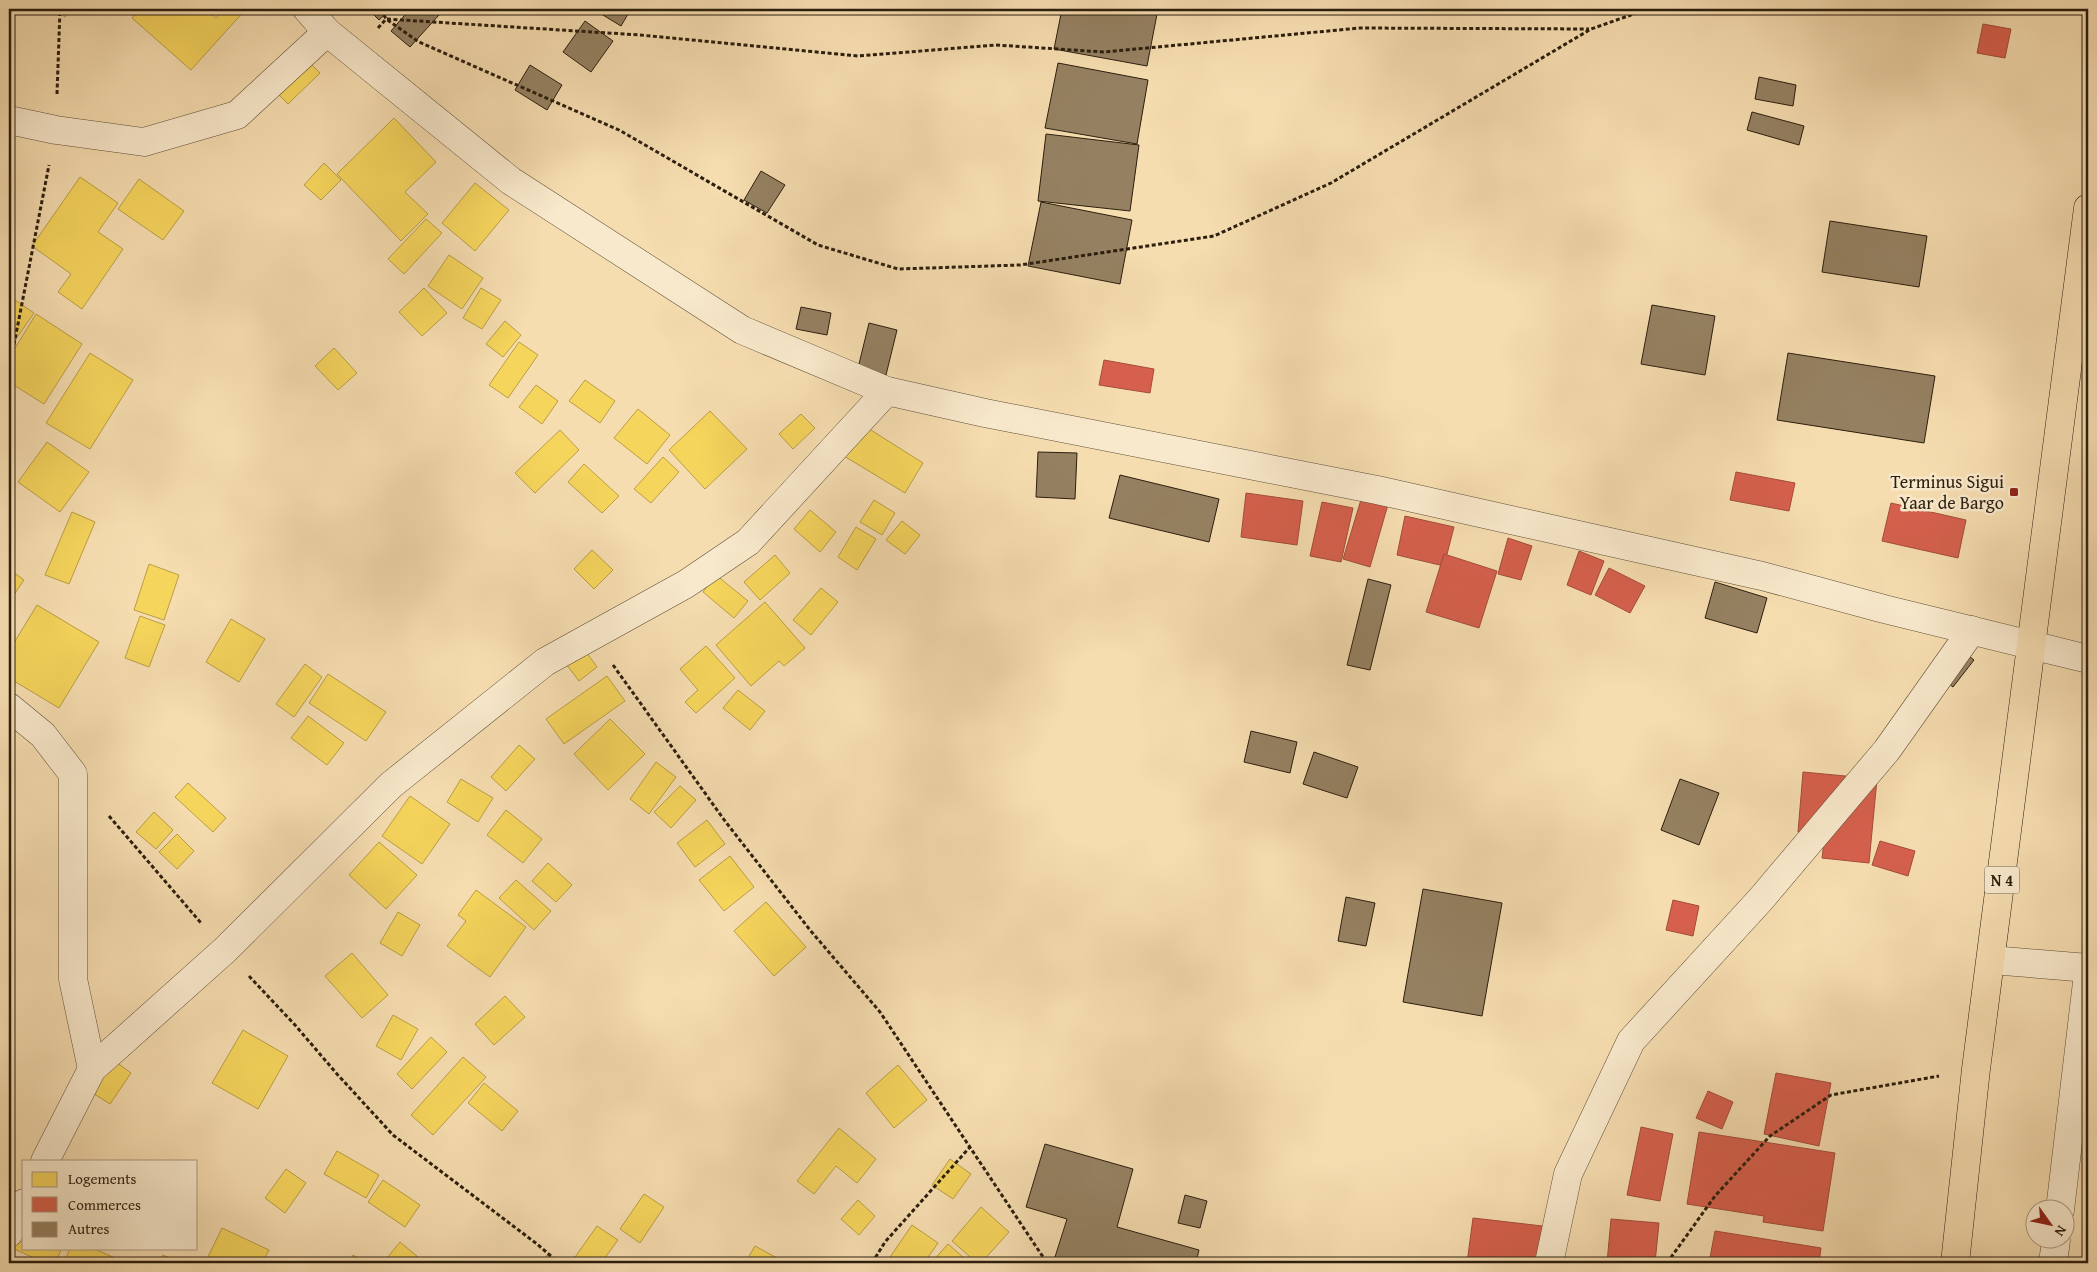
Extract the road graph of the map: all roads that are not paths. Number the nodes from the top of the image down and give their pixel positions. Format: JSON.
{"nodes":[{"id":1,"x":307,"y":9,"type":"edge"},
{"id":2,"x":327,"y":32,"type":"junction"},
{"id":3,"x":9,"y":120,"type":"edge"},
{"id":4,"x":2088,"y":208,"type":"edge"},
{"id":5,"x":887,"y":391,"type":"junction"},
{"id":6,"x":1972,"y":630,"type":"junction"},
{"id":7,"x":2033,"y":645,"type":"junction"},
{"id":8,"x":2088,"y":659,"type":"edge"},
{"id":9,"x":9,"y":707,"type":"edge"},
{"id":10,"x":1991,"y":960,"type":"junction"},
{"id":11,"x":2088,"y":968,"type":"edge"},
{"id":12,"x":2088,"y":974,"type":"edge"},
{"id":13,"x":92,"y":1069,"type":"junction"},
{"id":14,"x":46,"y":1160,"type":"edge"},
{"id":15,"x":2061,"y":1200,"type":"edge"},
{"id":16,"x":22,"y":1207,"type":"edge"},
{"id":17,"x":9,"y":1233,"type":"edge"},
{"id":18,"x":2055,"y":1250,"type":"edge"},
{"id":19,"x":1549,"y":1263,"type":"edge"},
{"id":20,"x":1955,"y":1263,"type":"edge"},
{"id":21,"x":2053,"y":1263,"type":"edge"}],
"edges":[{"from":1,"to":2,"type":"street"},
{"from":2,"to":3,"type":"street"},
{"from":2,"to":5,"type":"street"},
{"from":4,"to":7,"type":"highway","number":"N 4"},
{"from":5,"to":6,"type":"street"},
{"from":5,"to":13,"type":"street"},
{"from":6,"to":7,"type":"street"},
{"from":6,"to":19,"type":"street"},
{"from":7,"to":8,"type":"street"},
{"from":7,"to":10,"type":"highway","number":"N 4"},
{"from":9,"to":13,"type":"street"},
{"from":10,"to":11,"type":"street"},
{"from":10,"to":20,"type":"highway","number":"N 4"},
{"from":12,"to":15,"type":"street"},
{"from":13,"to":14,"type":"street"},
{"from":16,"to":17,"type":"street"},
{"from":18,"to":21,"type":"street"}]}
